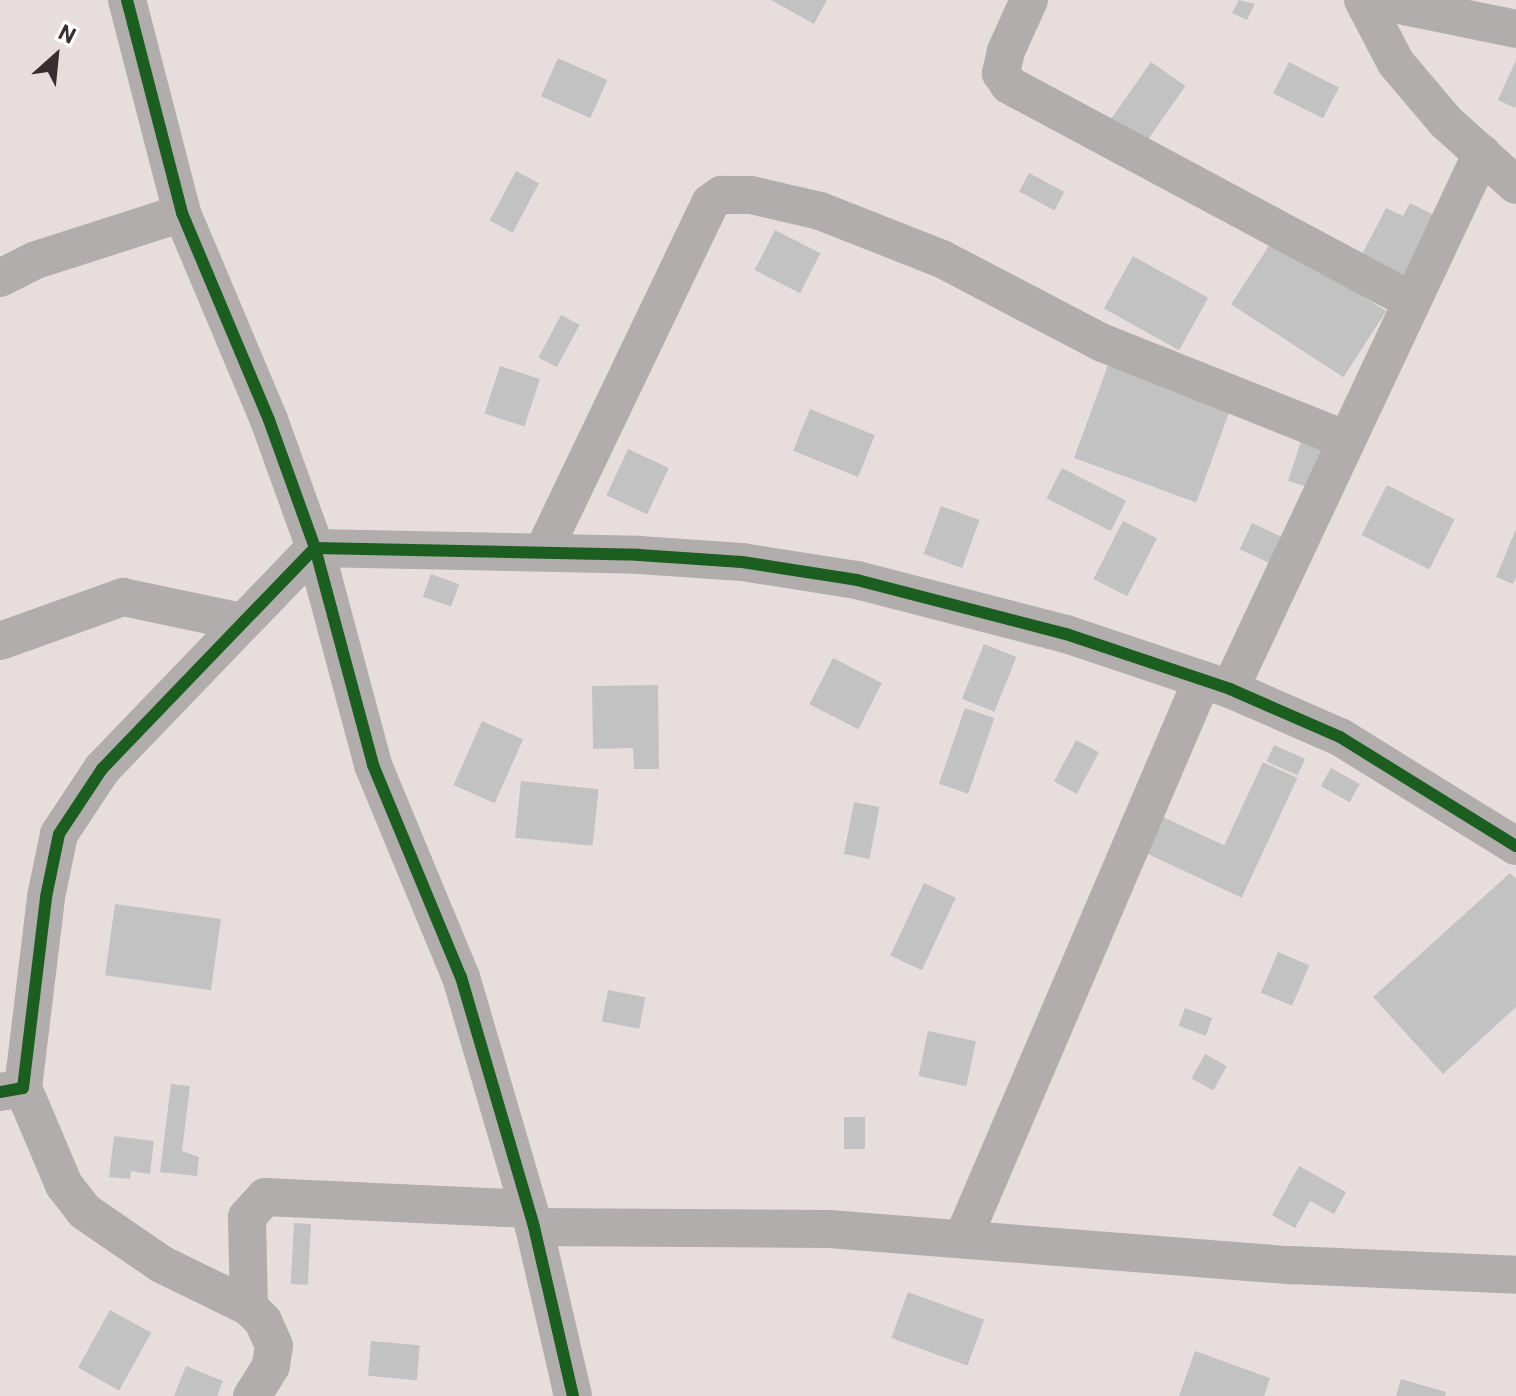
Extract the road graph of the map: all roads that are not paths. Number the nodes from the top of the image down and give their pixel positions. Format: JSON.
{"nodes":[{"id":1,"x":127,"y":0,"type":"edge"},
{"id":2,"x":1027,"y":0,"type":"edge"},
{"id":3,"x":1363,"y":0,"type":"edge"},
{"id":4,"x":1394,"y":2,"type":"edge"},
{"id":5,"x":1516,"y":29,"type":"edge"},
{"id":6,"x":1482,"y":153,"type":"junction"},
{"id":7,"x":1516,"y":185,"type":"edge"},
{"id":8,"x":182,"y":213,"type":"junction"},
{"id":9,"x":0,"y":278,"type":"edge"},
{"id":10,"x":1410,"y":300,"type":"junction"},
{"id":11,"x":1344,"y":439,"type":"junction"},
{"id":12,"x":315,"y":548,"type":"junction"},
{"id":13,"x":543,"y":552,"type":"junction"},
{"id":14,"x":242,"y":622,"type":"junction"},
{"id":15,"x":0,"y":641,"type":"edge"},
{"id":16,"x":1216,"y":685,"type":"junction"},
{"id":17,"x":1516,"y":846,"type":"edge"},
{"id":18,"x":12,"y":1090,"type":"edge"},
{"id":19,"x":532,"y":1218,"type":"junction"},
{"id":20,"x":964,"y":1236,"type":"junction"},
{"id":21,"x":1516,"y":1275,"type":"edge"},
{"id":22,"x":249,"y":1307,"type":"junction"},
{"id":23,"x":252,"y":1396,"type":"edge"},
{"id":24,"x":573,"y":1396,"type":"edge"}],
"edges":[{"from":1,"to":8,"type":"street"},
{"from":2,"to":10,"type":"street"},
{"from":3,"to":6,"type":"street"},
{"from":4,"to":5,"type":"street"},
{"from":6,"to":7,"type":"street"},
{"from":6,"to":10,"type":"street"},
{"from":8,"to":9,"type":"street"},
{"from":8,"to":12,"type":"street"},
{"from":10,"to":11,"type":"street"},
{"from":11,"to":13,"type":"street"},
{"from":11,"to":16,"type":"street"},
{"from":12,"to":13,"type":"street"},
{"from":12,"to":14,"type":"street"},
{"from":12,"to":19,"type":"street"},
{"from":13,"to":16,"type":"street"},
{"from":14,"to":15,"type":"street"},
{"from":14,"to":18,"type":"street"},
{"from":16,"to":17,"type":"street"},
{"from":16,"to":20,"type":"street"},
{"from":18,"to":22,"type":"street"},
{"from":19,"to":20,"type":"street"},
{"from":19,"to":22,"type":"street"},
{"from":19,"to":24,"type":"street"},
{"from":20,"to":21,"type":"street"},
{"from":22,"to":23,"type":"street"}]}
